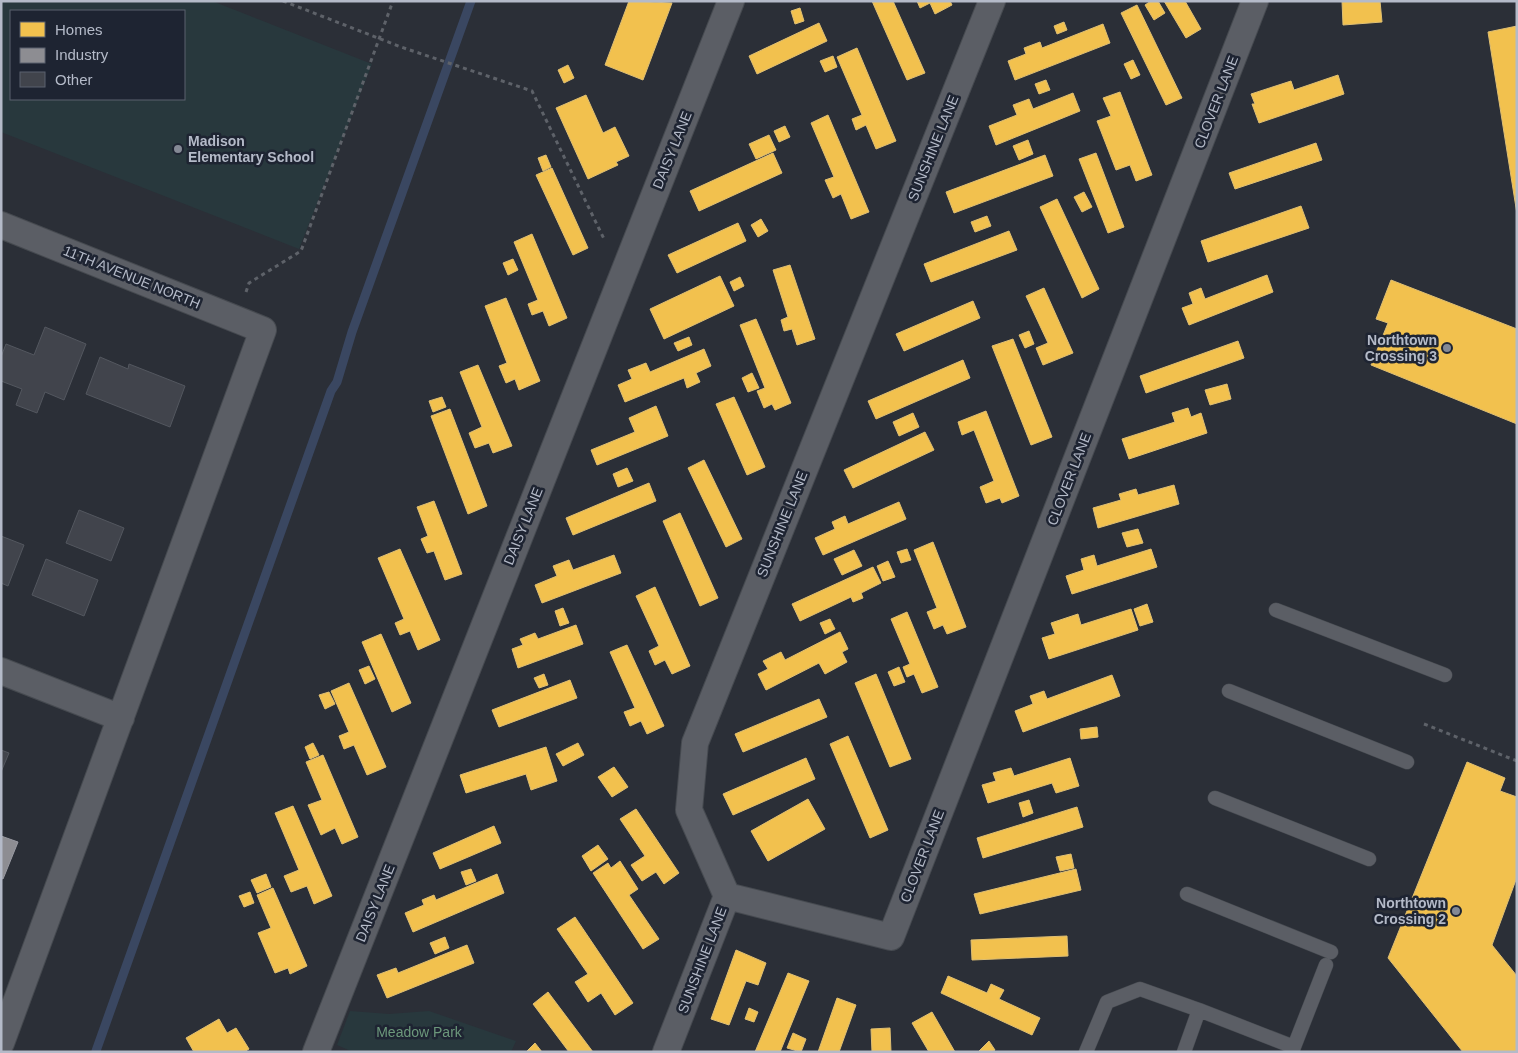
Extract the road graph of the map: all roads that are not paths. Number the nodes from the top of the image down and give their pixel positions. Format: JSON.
{"nodes":[{"id":1,"x":731,"y":1,"type":"edge"},
{"id":2,"x":992,"y":1,"type":"edge"},
{"id":3,"x":1255,"y":1,"type":"edge"},
{"id":4,"x":1,"y":225,"type":"edge"},
{"id":5,"x":1276,"y":610,"type":"dead end"},
{"id":6,"x":1,"y":671,"type":"edge"},
{"id":7,"x":1445,"y":675,"type":"dead end"},
{"id":8,"x":1229,"y":691,"type":"dead end"},
{"id":9,"x":121,"y":718,"type":"junction"},
{"id":10,"x":1407,"y":762,"type":"dead end"},
{"id":11,"x":1215,"y":798,"type":"dead end"},
{"id":12,"x":1369,"y":859,"type":"dead end"},
{"id":13,"x":1187,"y":894,"type":"dead end"},
{"id":14,"x":727,"y":896,"type":"junction"},
{"id":15,"x":1199,"y":1010,"type":"junction"},
{"id":16,"x":1,"y":1043,"type":"edge"},
{"id":17,"x":1293,"y":1050,"type":"edge"},
{"id":18,"x":316,"y":1052,"type":"edge"},
{"id":19,"x":666,"y":1052,"type":"edge"},
{"id":20,"x":1086,"y":1052,"type":"edge"},
{"id":21,"x":1184,"y":1052,"type":"edge"}],
"edges":[{"from":1,"to":18,"type":"street","name":"DAISY LANE"},
{"from":2,"to":14,"type":"street","name":"SUNSHINE LANE"},
{"from":3,"to":14,"type":"street","name":"CLOVER LANE"},
{"from":4,"to":9,"type":"street","name":"11TH AVENUE NORTH"},
{"from":5,"to":7,"type":"lane"},
{"from":6,"to":9,"type":"street"},
{"from":8,"to":10,"type":"lane"},
{"from":9,"to":16,"type":"street"},
{"from":11,"to":12,"type":"lane"},
{"from":13,"to":17,"type":"lane"},
{"from":14,"to":19,"type":"street","name":"SUNSHINE LANE"},
{"from":15,"to":17,"type":"lane"},
{"from":15,"to":20,"type":"lane"},
{"from":15,"to":21,"type":"lane"}]}
